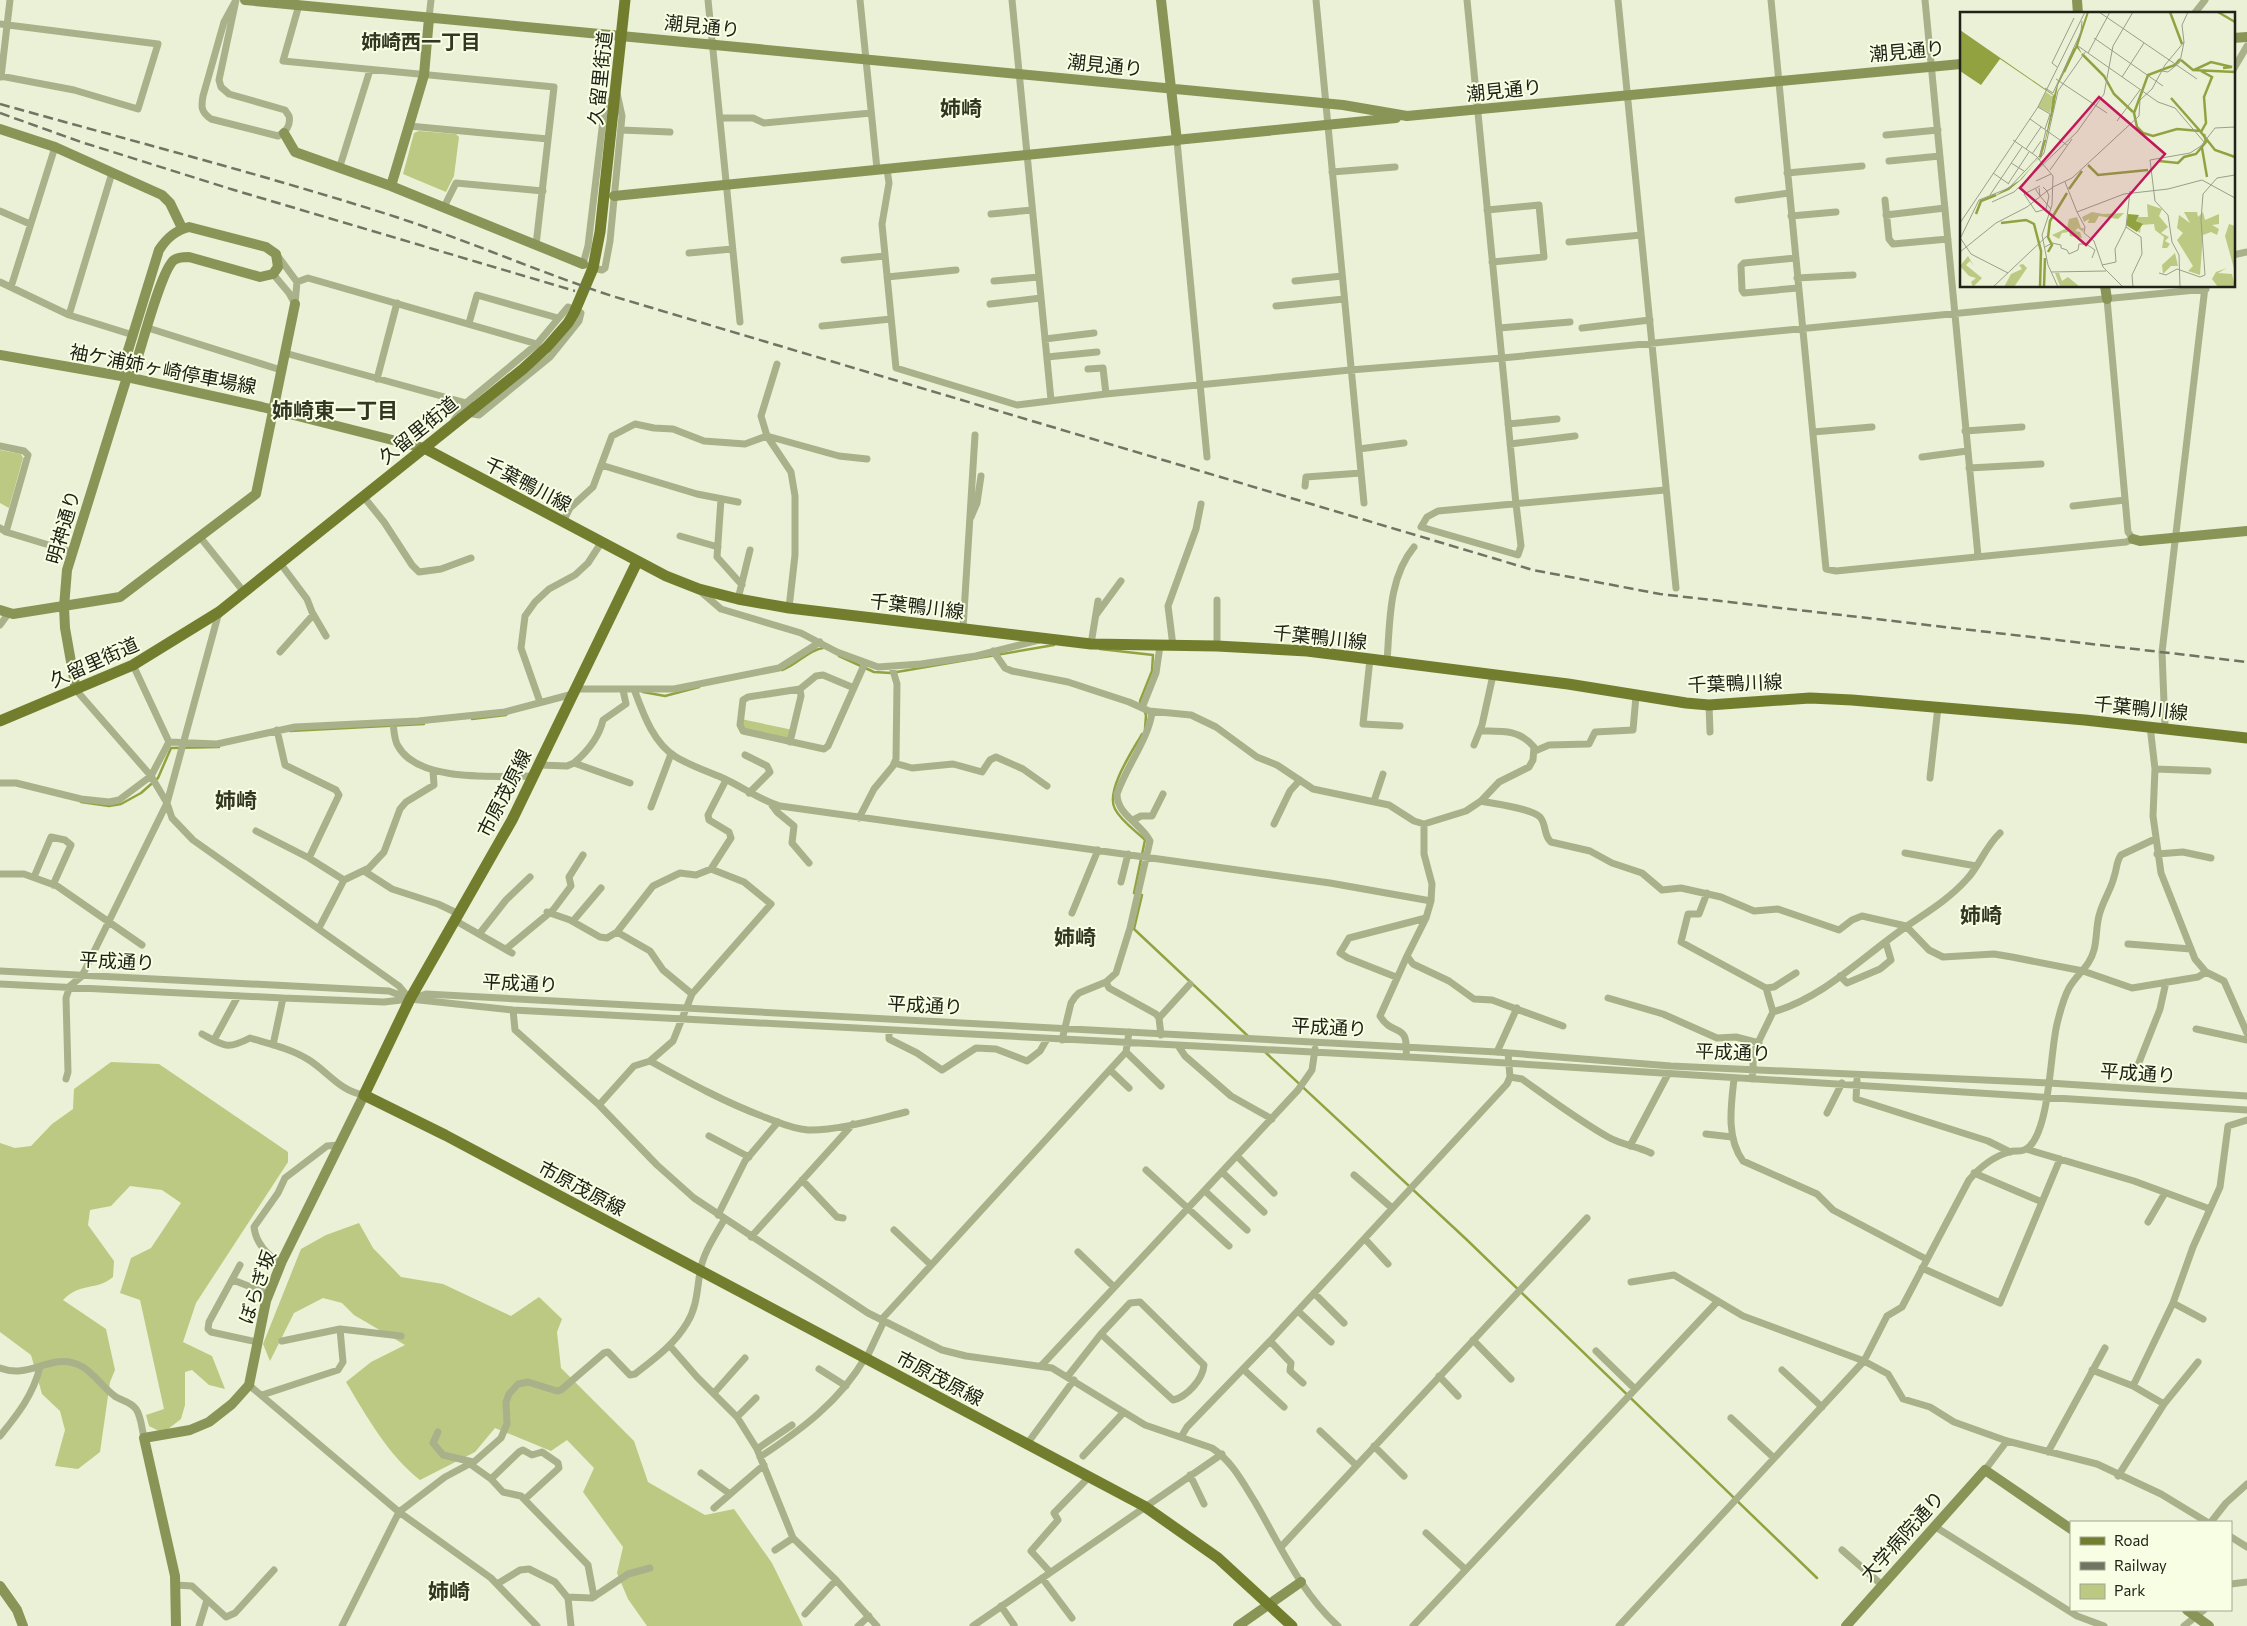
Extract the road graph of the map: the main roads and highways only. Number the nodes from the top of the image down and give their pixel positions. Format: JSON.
{"nodes":[{"id":1,"x":625,"y":0,"type":"edge"},
{"id":2,"x":424,"y":448,"type":"junction"},
{"id":3,"x":637,"y":562,"type":"junction"},
{"id":4,"x":0,"y":721,"type":"edge"},
{"id":5,"x":2247,"y":738,"type":"edge"},
{"id":6,"x":1292,"y":1626,"type":"edge"}],
"edges":[{"from":1,"to":2,"type":"main road","name":"久留里街道"},
{"from":2,"to":3,"type":"main road","name":"千葉鴨川線"},
{"from":2,"to":4,"type":"main road","name":"久留里街道"},
{"from":3,"to":5,"type":"main road","name":"千葉鴨川線"},
{"from":3,"to":6,"type":"main road","name":"市原茂原線"}]}
